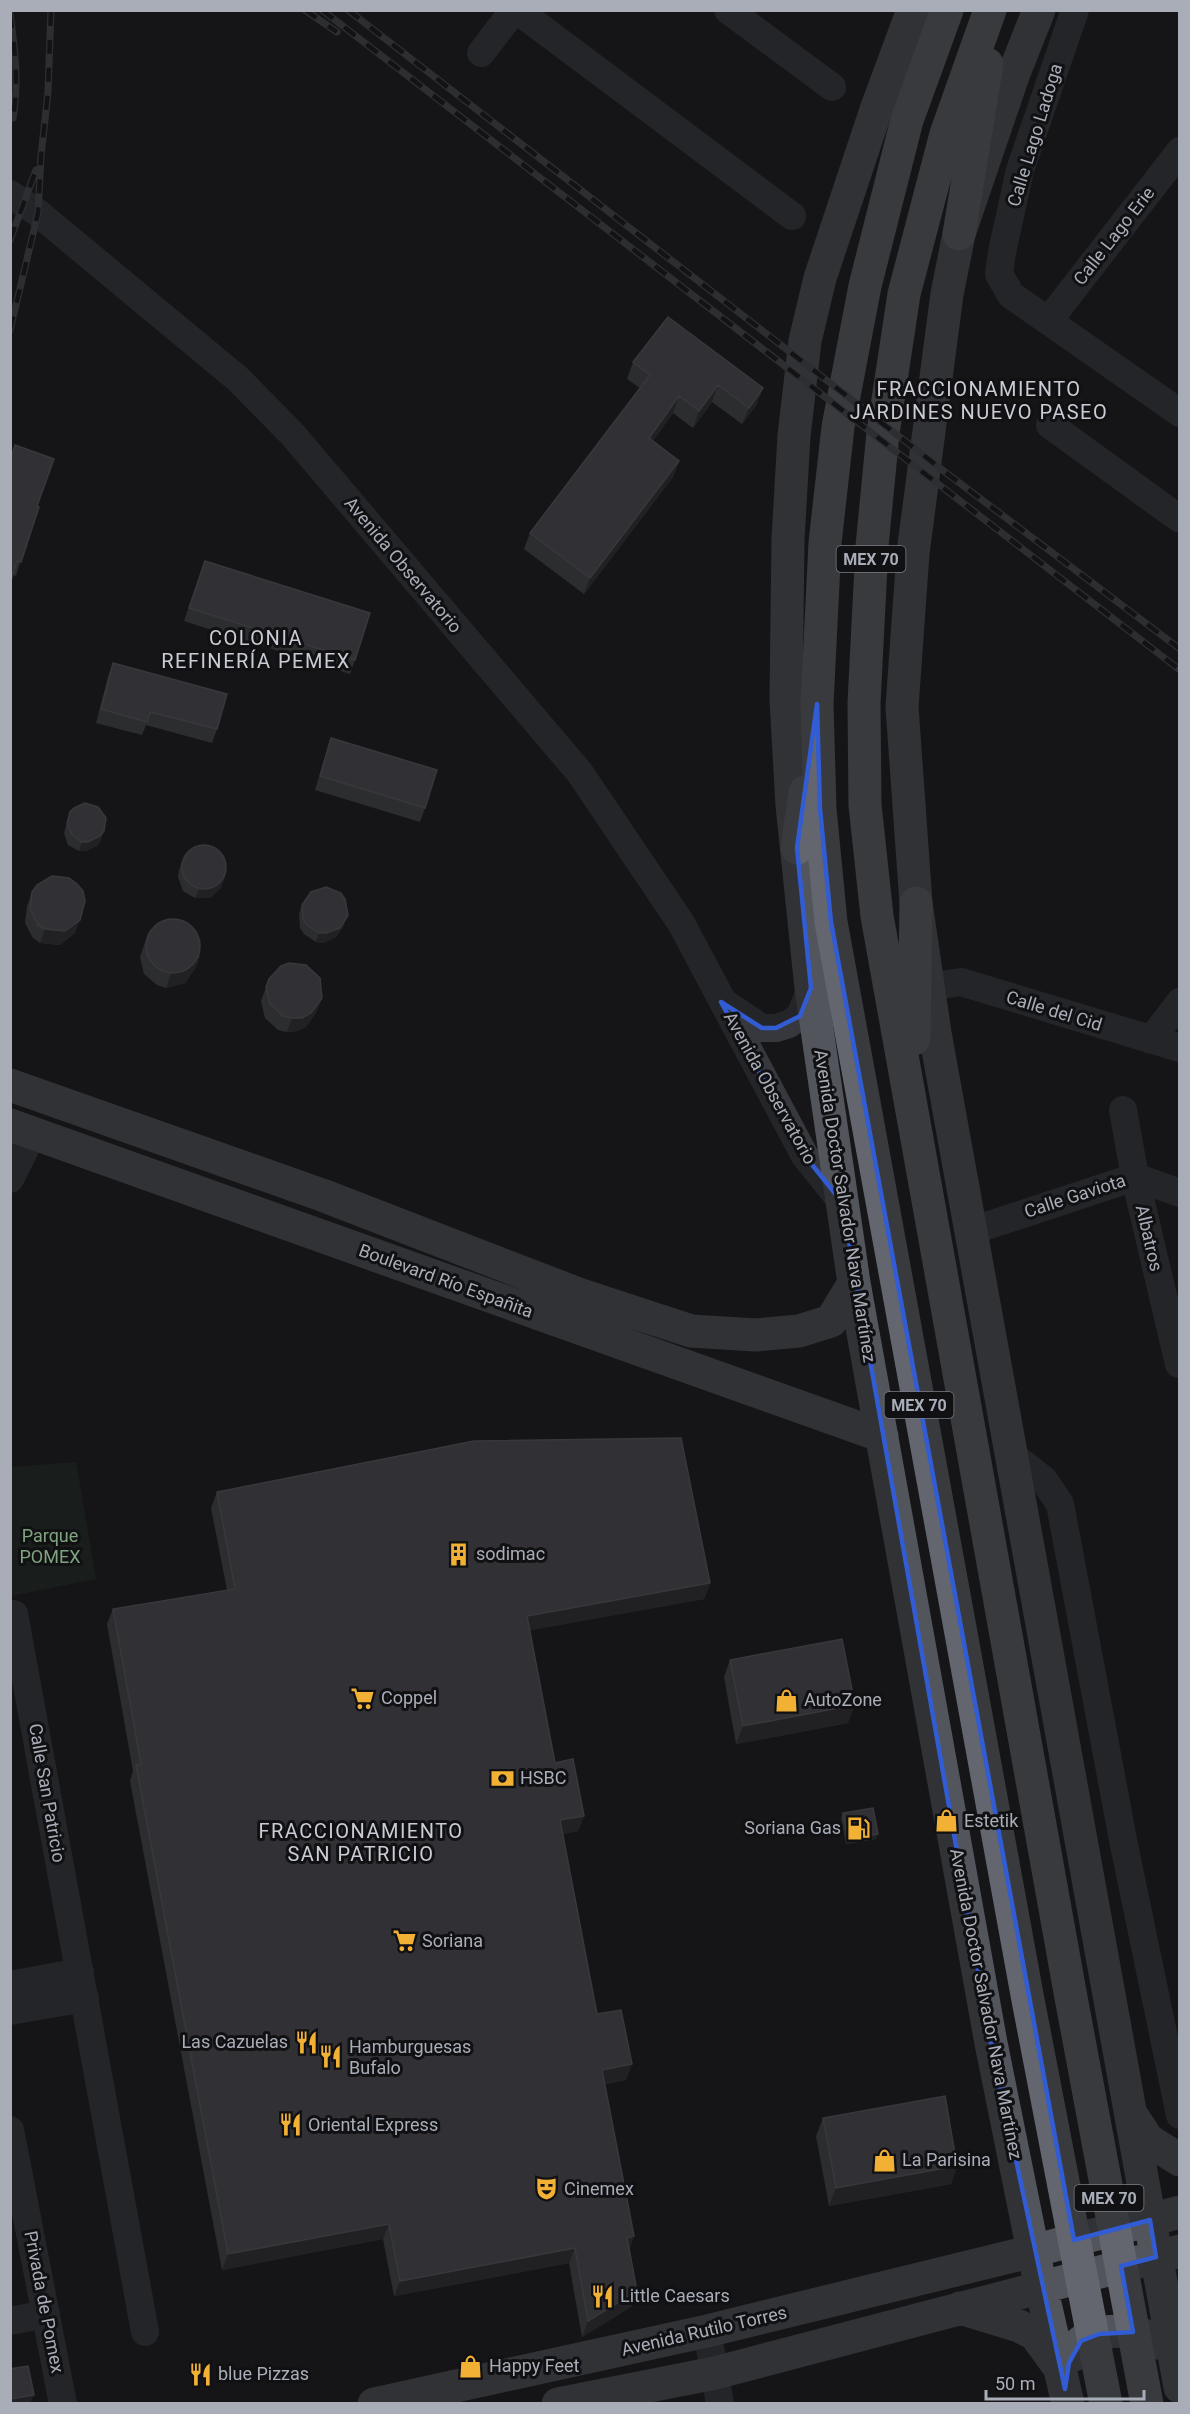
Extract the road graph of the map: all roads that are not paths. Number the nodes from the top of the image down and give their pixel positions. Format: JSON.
{"nodes":[{"id":1,"x":516,"y":10,"type":"edge"},
{"id":2,"x":728,"y":10,"type":"edge"},
{"id":3,"x":913,"y":10,"type":"edge"},
{"id":4,"x":947,"y":10,"type":"edge"},
{"id":5,"x":990,"y":10,"type":"edge"},
{"id":6,"x":996,"y":10,"type":"edge"},
{"id":7,"x":1039,"y":10,"type":"edge"},
{"id":8,"x":1075,"y":10,"type":"edge"},
{"id":9,"x":481,"y":53,"type":"dead end"},
{"id":10,"x":832,"y":87,"type":"dead end"},
{"id":11,"x":1179,"y":152,"type":"edge"},
{"id":12,"x":10,"y":194,"type":"edge"},
{"id":13,"x":792,"y":216,"type":"dead end"},
{"id":14,"x":959,"y":234,"type":"junction"},
{"id":15,"x":1049,"y":320,"type":"junction"},
{"id":16,"x":1179,"y":414,"type":"edge"},
{"id":17,"x":1050,"y":426,"type":"dead end"},
{"id":18,"x":1175,"y":507,"type":"edge"},
{"id":19,"x":817,"y":704,"type":"junction"},
{"id":20,"x":797,"y":848,"type":"junction"},
{"id":21,"x":916,"y":903,"type":"junction"},
{"id":22,"x":928,"y":987,"type":"junction"},
{"id":23,"x":811,"y":988,"type":"junction"},
{"id":24,"x":722,"y":1002,"type":"junction"},
{"id":25,"x":1179,"y":1002,"type":"edge"},
{"id":26,"x":1151,"y":1040,"type":"junction"},
{"id":27,"x":1179,"y":1048,"type":"edge"},
{"id":28,"x":10,"y":1085,"type":"edge"},
{"id":29,"x":1124,"y":1110,"type":"dead end"},
{"id":30,"x":913,"y":1119,"type":"junction"},
{"id":31,"x":22,"y":1129,"type":"edge"},
{"id":32,"x":1135,"y":1177,"type":"junction"},
{"id":33,"x":10,"y":1179,"type":"edge"},
{"id":34,"x":1179,"y":1193,"type":"edge"},
{"id":35,"x":842,"y":1202,"type":"junction"},
{"id":36,"x":971,"y":1231,"type":"junction"},
{"id":37,"x":854,"y":1283,"type":"junction"},
{"id":38,"x":1177,"y":1348,"type":"edge"},
{"id":39,"x":882,"y":1436,"type":"junction"},
{"id":40,"x":1011,"y":1454,"type":"junction"},
{"id":41,"x":14,"y":1614,"type":"dead end"},
{"id":42,"x":10,"y":1984,"type":"edge"},
{"id":43,"x":82,"y":1985,"type":"junction"},
{"id":44,"x":10,"y":2011,"type":"edge"},
{"id":45,"x":1130,"y":2112,"type":"junction"},
{"id":46,"x":1179,"y":2115,"type":"edge"},
{"id":47,"x":10,"y":2130,"type":"edge"},
{"id":48,"x":1179,"y":2160,"type":"edge"},
{"id":49,"x":1164,"y":2216,"type":"edge"},
{"id":50,"x":1034,"y":2251,"type":"junction"},
{"id":51,"x":1168,"y":2254,"type":"edge"},
{"id":52,"x":1042,"y":2287,"type":"junction"},
{"id":53,"x":960,"y":2308,"type":"junction"},
{"id":54,"x":46,"y":2314,"type":"junction"},
{"id":55,"x":10,"y":2321,"type":"edge"},
{"id":56,"x":706,"y":2331,"type":"junction"},
{"id":57,"x":145,"y":2332,"type":"dead end"},
{"id":58,"x":1176,"y":2350,"type":"edge"},
{"id":59,"x":1064,"y":2387,"type":"edge"},
{"id":60,"x":717,"y":2388,"type":"edge"},
{"id":61,"x":63,"y":2403,"type":"edge"},
{"id":62,"x":374,"y":2403,"type":"edge"},
{"id":63,"x":558,"y":2403,"type":"edge"},
{"id":64,"x":1106,"y":2403,"type":"edge"},
{"id":65,"x":1147,"y":2403,"type":"edge"}],
"edges":[{"from":1,"to":9,"type":"street"},
{"from":1,"to":13,"type":"street"},
{"from":2,"to":10,"type":"street"},
{"from":3,"to":20,"type":"main road","name":"Avenida Doctor Salvador Nava Martínez"},
{"from":4,"to":19,"type":"highway","name":"Avenida Doctor Salvador Nava Martínez","number":"MEX 70"},
{"from":5,"to":30,"type":"highway","number":"MEX 70"},
{"from":6,"to":14,"type":"highway"},
{"from":7,"to":14,"type":"main road"},
{"from":8,"to":15,"type":"street","name":"Calle Lago Ladoga"},
{"from":11,"to":15,"type":"street","name":"Calle Lago Erie"},
{"from":12,"to":24,"type":"street","name":"Avenida Observatorio"},
{"from":14,"to":21,"type":"main road"},
{"from":15,"to":16,"type":"street"},
{"from":17,"to":18,"type":"street"},
{"from":19,"to":20,"type":"highway"},
{"from":19,"to":64,"type":"highway","name":"Avenida Doctor Salvador Nava Martínez","number":"MEX 70"},
{"from":20,"to":23,"type":"main road","name":"Avenida Doctor Salvador Nava Martínez"},
{"from":21,"to":22,"type":"main road"},
{"from":21,"to":30,"type":"highway"},
{"from":22,"to":26,"type":"street","name":"Calle del Cid"},
{"from":22,"to":36,"type":"main road"},
{"from":23,"to":24,"type":"street","name":"Avenida Observatorio"},
{"from":23,"to":35,"type":"main road","name":"Avenida Doctor Salvador Nava Martínez"},
{"from":24,"to":35,"type":"street","name":"Avenida Observatorio"},
{"from":25,"to":26,"type":"street"},
{"from":26,"to":27,"type":"street","name":"Calle del Cid"},
{"from":28,"to":37,"type":"main road","name":"Boulevard Río Españita"},
{"from":29,"to":32,"type":"street","name":"Albatros"},
{"from":30,"to":65,"type":"highway","number":"MEX 70"},
{"from":31,"to":33,"type":"street"},
{"from":31,"to":39,"type":"main road","name":"Boulevard Río Españita"},
{"from":32,"to":34,"type":"street","name":"Calle Gaviota"},
{"from":32,"to":36,"type":"street","name":"Calle Gaviota"},
{"from":32,"to":38,"type":"street","name":"Albatros"},
{"from":35,"to":37,"type":"main road","name":"Avenida Doctor Salvador Nava Martínez"},
{"from":36,"to":40,"type":"main road"},
{"from":37,"to":39,"type":"main road","name":"Avenida Doctor Salvador Nava Martínez"},
{"from":39,"to":50,"type":"main road","name":"Avenida Doctor Salvador Nava Martínez"},
{"from":40,"to":45,"type":"main road"},
{"from":40,"to":46,"type":"street"},
{"from":41,"to":43,"type":"street","name":"Calle San Patricio"},
{"from":42,"to":43,"type":"street"},
{"from":43,"to":44,"type":"street"},
{"from":43,"to":57,"type":"street","name":"Calle San Patricio"},
{"from":45,"to":48,"type":"main road"},
{"from":45,"to":49,"type":"main road"},
{"from":47,"to":54,"type":"street","name":"Privada de Pomex"},
{"from":49,"to":50,"type":"main road","name":"Avenida Rutilo Torres"},
{"from":49,"to":51,"type":"main road"},
{"from":50,"to":52,"type":"main road","name":"Avenida Doctor Salvador Nava Martínez"},
{"from":50,"to":56,"type":"main road","name":"Avenida Rutilo Torres"},
{"from":51,"to":52,"type":"main road"},
{"from":51,"to":58,"type":"main road"},
{"from":52,"to":53,"type":"main road"},
{"from":52,"to":59,"type":"main road","name":"Avenida Doctor Salvador Nava Martínez"},
{"from":53,"to":59,"type":"main road"},
{"from":53,"to":60,"type":"main road"},
{"from":54,"to":55,"type":"street"},
{"from":54,"to":61,"type":"street","name":"Privada de Pomex"},
{"from":56,"to":60,"type":"street"},
{"from":56,"to":62,"type":"main road","name":"Avenida Rutilo Torres"},
{"from":58,"to":59,"type":"main road"},
{"from":60,"to":63,"type":"main road"}]}
